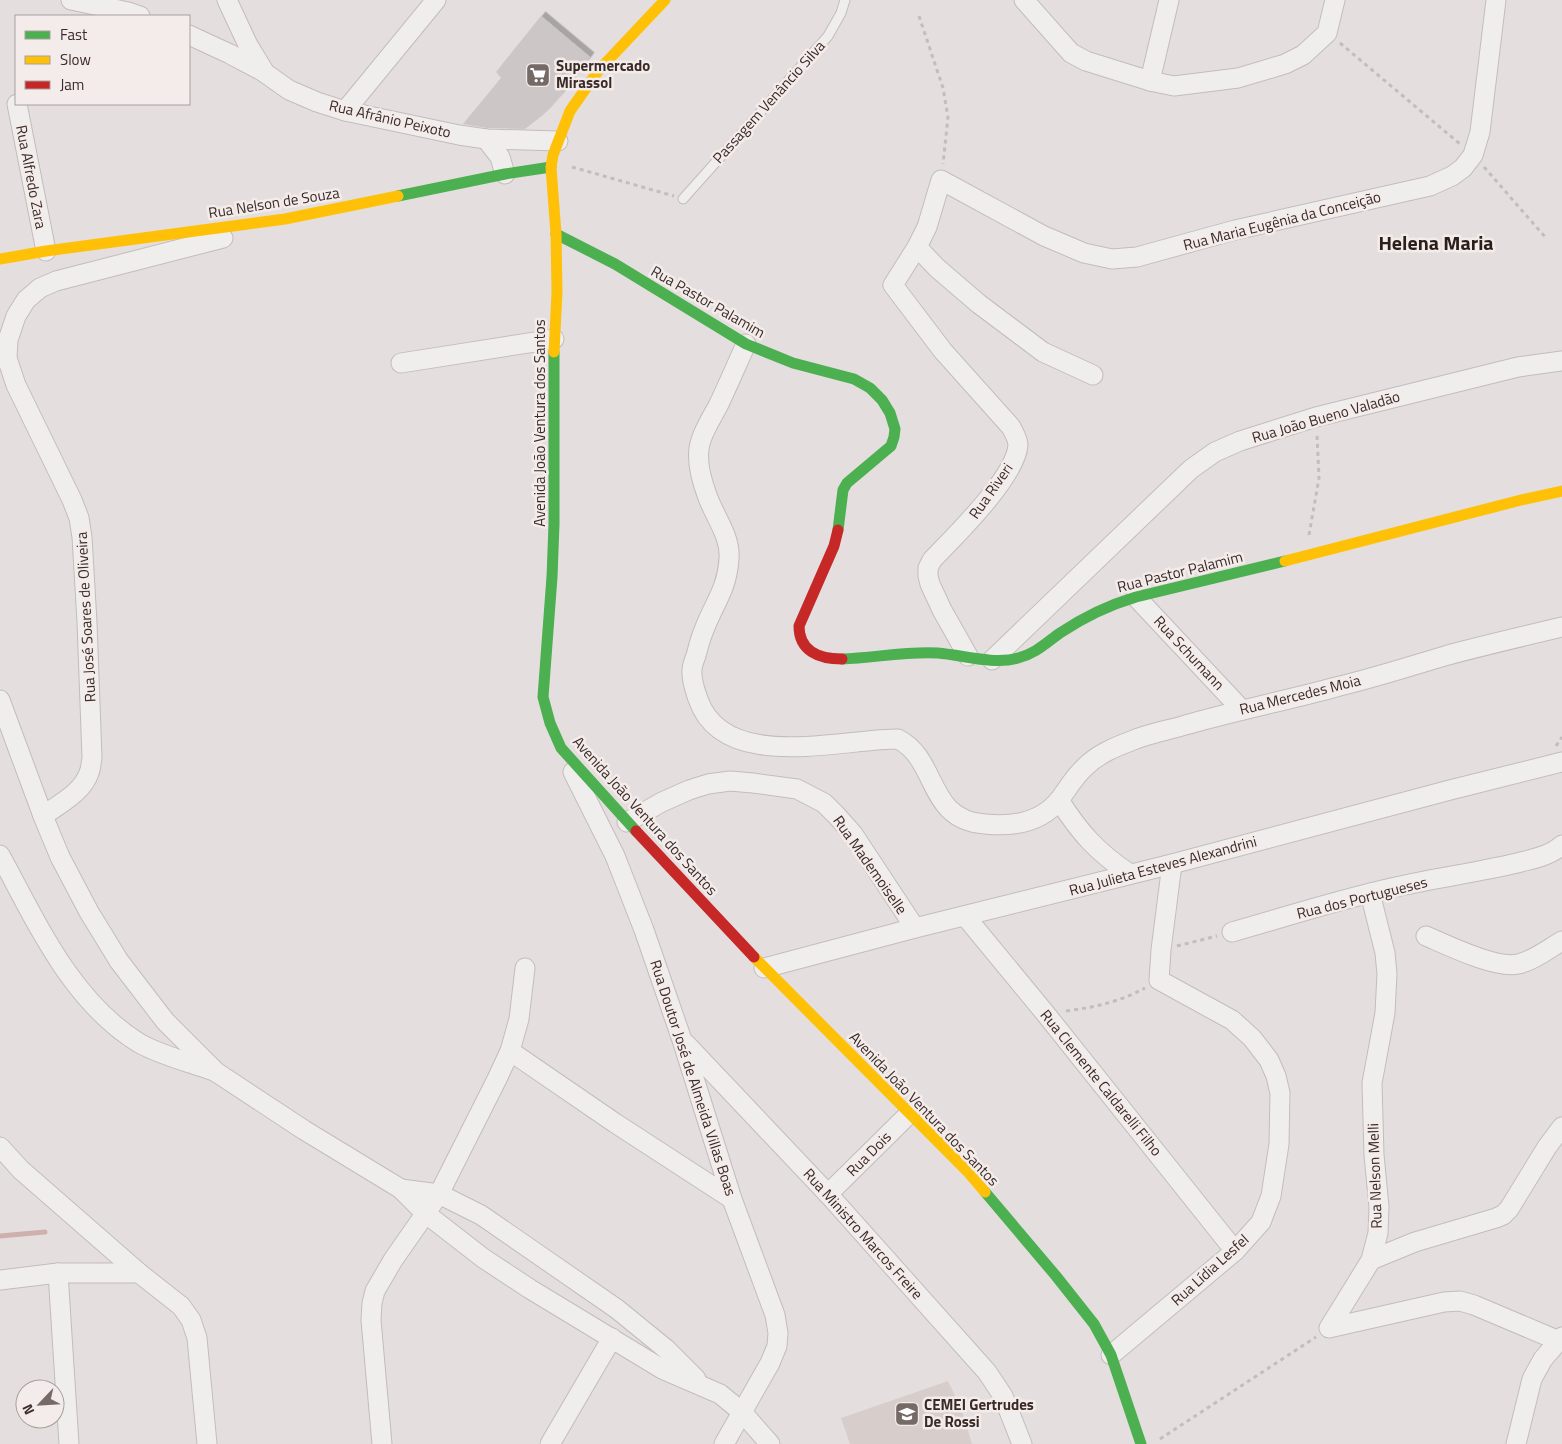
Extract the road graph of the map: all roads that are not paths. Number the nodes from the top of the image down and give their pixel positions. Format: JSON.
{"nodes":[{"id":1,"x":71,"y":0,"type":"edge"},
{"id":2,"x":227,"y":0,"type":"edge"},
{"id":3,"x":436,"y":0,"type":"edge"},
{"id":4,"x":665,"y":0,"type":"edge"},
{"id":5,"x":845,"y":0,"type":"edge"},
{"id":6,"x":1024,"y":0,"type":"edge"},
{"id":7,"x":1169,"y":0,"type":"edge"},
{"id":8,"x":1335,"y":0,"type":"edge"},
{"id":9,"x":1496,"y":0,"type":"edge"},
{"id":10,"x":136,"y":15,"type":"edge"},
{"id":11,"x":190,"y":35,"type":"edge"},
{"id":12,"x":265,"y":73,"type":"junction"},
{"id":13,"x":1150,"y":81,"type":"junction"},
{"id":14,"x":17,"y":105,"type":"edge"},
{"id":15,"x":345,"y":111,"type":"junction"},
{"id":16,"x":486,"y":139,"type":"junction"},
{"id":17,"x":558,"y":141,"type":"junction"},
{"id":18,"x":551,"y":164,"type":"junction"},
{"id":19,"x":505,"y":174,"type":"junction"},
{"id":20,"x":683,"y":199,"type":"road end"},
{"id":21,"x":285,"y":219,"type":"junction"},
{"id":22,"x":556,"y":234,"type":"junction"},
{"id":23,"x":918,"y":247,"type":"junction"},
{"id":24,"x":46,"y":251,"type":"junction"},
{"id":25,"x":0,"y":259,"type":"edge"},
{"id":26,"x":554,"y":339,"type":"junction"},
{"id":27,"x":746,"y":344,"type":"junction"},
{"id":28,"x":1562,"y":361,"type":"edge"},
{"id":29,"x":400,"y":362,"type":"dead end"},
{"id":30,"x":1093,"y":375,"type":"dead end"},
{"id":31,"x":1562,"y":491,"type":"edge"},
{"id":32,"x":1136,"y":597,"type":"junction"},
{"id":33,"x":1562,"y":627,"type":"edge"},
{"id":34,"x":968,"y":656,"type":"junction"},
{"id":35,"x":992,"y":660,"type":"junction"},
{"id":36,"x":0,"y":700,"type":"edge"},
{"id":37,"x":1242,"y":710,"type":"junction"},
{"id":38,"x":561,"y":748,"type":"junction"},
{"id":39,"x":1562,"y":762,"type":"edge"},
{"id":40,"x":1059,"y":800,"type":"junction"},
{"id":41,"x":43,"y":816,"type":"junction"},
{"id":42,"x":627,"y":822,"type":"junction"},
{"id":43,"x":1562,"y":845,"type":"edge"},
{"id":44,"x":0,"y":855,"type":"edge"},
{"id":45,"x":1172,"y":864,"type":"junction"},
{"id":46,"x":1130,"y":874,"type":"junction"},
{"id":47,"x":1370,"y":893,"type":"junction"},
{"id":48,"x":965,"y":916,"type":"junction"},
{"id":49,"x":915,"y":928,"type":"junction"},
{"id":50,"x":1232,"y":932,"type":"road end"},
{"id":51,"x":1426,"y":936,"type":"dead end"},
{"id":52,"x":1562,"y":941,"type":"edge"},
{"id":53,"x":526,"y":968,"type":"dead end"},
{"id":54,"x":764,"y":968,"type":"junction"},
{"id":55,"x":682,"y":1040,"type":"junction"},
{"id":56,"x":510,"y":1051,"type":"junction"},
{"id":57,"x":216,"y":1072,"type":"junction"},
{"id":58,"x":910,"y":1113,"type":"junction"},
{"id":59,"x":1562,"y":1127,"type":"edge"},
{"id":60,"x":0,"y":1147,"type":"edge"},
{"id":61,"x":401,"y":1189,"type":"junction"},
{"id":62,"x":439,"y":1194,"type":"junction"},
{"id":63,"x":828,"y":1194,"type":"junction"},
{"id":64,"x":732,"y":1199,"type":"junction"},
{"id":65,"x":425,"y":1213,"type":"junction"},
{"id":66,"x":1235,"y":1251,"type":"junction"},
{"id":67,"x":1371,"y":1260,"type":"junction"},
{"id":68,"x":58,"y":1273,"type":"junction"},
{"id":69,"x":139,"y":1273,"type":"junction"},
{"id":70,"x":0,"y":1280,"type":"edge"},
{"id":71,"x":612,"y":1338,"type":"junction"},
{"id":72,"x":1560,"y":1339,"type":"edge"},
{"id":73,"x":1111,"y":1355,"type":"junction"},
{"id":74,"x":706,"y":1389,"type":"junction"},
{"id":75,"x":742,"y":1412,"type":"junction"},
{"id":76,"x":68,"y":1444,"type":"edge"},
{"id":77,"x":207,"y":1444,"type":"edge"},
{"id":78,"x":382,"y":1444,"type":"edge"},
{"id":79,"x":550,"y":1444,"type":"edge"},
{"id":80,"x":724,"y":1444,"type":"edge"},
{"id":81,"x":770,"y":1444,"type":"edge"},
{"id":82,"x":1022,"y":1444,"type":"edge"},
{"id":83,"x":1141,"y":1444,"type":"edge"},
{"id":84,"x":1516,"y":1444,"type":"edge"}],
"edges":[{"from":1,"to":10,"type":"street"},
{"from":2,"to":12,"type":"street","name":"Rua Afrânio Peixoto"},
{"from":3,"to":15,"type":"street"},
{"from":4,"to":17,"type":"main road","name":"Avenida João Ventura dos Santos"},
{"from":5,"to":20,"type":"lane","name":"Passagem Venâncio Silva"},
{"from":6,"to":13,"type":"street"},
{"from":7,"to":13,"type":"street"},
{"from":8,"to":13,"type":"street"},
{"from":9,"to":23,"type":"street","name":"Rua Maria Eugênia da Conceição"},
{"from":11,"to":12,"type":"street"},
{"from":12,"to":15,"type":"street","name":"Rua Afrânio Peixoto"},
{"from":14,"to":24,"type":"street","name":"Rua Alfredo Zara"},
{"from":15,"to":16,"type":"street","name":"Rua Afrânio Peixoto"},
{"from":16,"to":17,"type":"street","name":"Rua Afrânio Peixoto"},
{"from":16,"to":19,"type":"street"},
{"from":17,"to":18,"type":"main road","name":"Avenida João Ventura dos Santos"},
{"from":18,"to":19,"type":"main road","name":"Rua Nelson de Souza"},
{"from":18,"to":22,"type":"main road","name":"Avenida João Ventura dos Santos"},
{"from":19,"to":21,"type":"main road","name":"Rua Nelson de Souza"},
{"from":21,"to":24,"type":"main road","name":"Rua Nelson de Souza"},
{"from":21,"to":41,"type":"street","name":"Rua José Soares de Oliveira"},
{"from":22,"to":26,"type":"main road","name":"Avenida João Ventura dos Santos"},
{"from":22,"to":27,"type":"main road","name":"Rua Pastor Palamim"},
{"from":23,"to":30,"type":"street"},
{"from":23,"to":34,"type":"street","name":"Rua Riveri"},
{"from":24,"to":25,"type":"main road","name":"Rua Nelson de Souza"},
{"from":26,"to":29,"type":"street"},
{"from":26,"to":38,"type":"main road","name":"Avenida João Ventura dos Santos"},
{"from":27,"to":34,"type":"main road","name":"Rua Pastor Palamim"},
{"from":27,"to":40,"type":"street","name":"Rua Mercedes Moia"},
{"from":28,"to":35,"type":"street","name":"Rua João Bueno Valadão"},
{"from":31,"to":32,"type":"main road","name":"Rua Pastor Palamim"},
{"from":32,"to":35,"type":"main road","name":"Rua Pastor Palamim"},
{"from":32,"to":37,"type":"street","name":"Rua Schumann"},
{"from":33,"to":37,"type":"street","name":"Rua Mercedes Moia"},
{"from":34,"to":35,"type":"main road","name":"Rua Pastor Palamim"},
{"from":36,"to":41,"type":"street"},
{"from":37,"to":40,"type":"street","name":"Rua Mercedes Moia"},
{"from":38,"to":42,"type":"main road","name":"Avenida João Ventura dos Santos"},
{"from":38,"to":55,"type":"street","name":"Rua Doutor José de Almeida Villas Boas"},
{"from":39,"to":45,"type":"street","name":"Rua Julieta Esteves Alexandrini"},
{"from":40,"to":46,"type":"street"},
{"from":41,"to":57,"type":"street"},
{"from":42,"to":49,"type":"street","name":"Rua Mademoiselle"},
{"from":42,"to":54,"type":"main road","name":"Avenida João Ventura dos Santos"},
{"from":43,"to":47,"type":"street","name":"Rua dos Portugueses"},
{"from":44,"to":57,"type":"street"},
{"from":45,"to":46,"type":"street","name":"Rua Julieta Esteves Alexandrini"},
{"from":45,"to":66,"type":"street","name":"Rua Lídia Lesfel"},
{"from":46,"to":48,"type":"street","name":"Rua Julieta Esteves Alexandrini"},
{"from":47,"to":50,"type":"street","name":"Rua dos Portugueses"},
{"from":47,"to":67,"type":"street","name":"Rua Nelson Melli"},
{"from":48,"to":49,"type":"street","name":"Rua Julieta Esteves Alexandrini"},
{"from":48,"to":66,"type":"street","name":"Rua Clemente Caldarelli Filho"},
{"from":49,"to":54,"type":"street","name":"Rua Julieta Esteves Alexandrini"},
{"from":51,"to":52,"type":"street"},
{"from":53,"to":56,"type":"street"},
{"from":54,"to":58,"type":"main road","name":"Avenida João Ventura dos Santos"},
{"from":55,"to":63,"type":"street","name":"Rua Ministro Marcos Freire"},
{"from":55,"to":64,"type":"street","name":"Rua Doutor José de Almeida Villas Boas"},
{"from":56,"to":62,"type":"street"},
{"from":56,"to":64,"type":"street"},
{"from":57,"to":61,"type":"street"},
{"from":58,"to":63,"type":"street","name":"Rua Dois"},
{"from":58,"to":73,"type":"main road","name":"Avenida João Ventura dos Santos"},
{"from":59,"to":67,"type":"street"},
{"from":60,"to":69,"type":"street"},
{"from":61,"to":62,"type":"street"},
{"from":61,"to":65,"type":"street"},
{"from":62,"to":65,"type":"street"},
{"from":62,"to":74,"type":"street"},
{"from":63,"to":82,"type":"street","name":"Rua Ministro Marcos Freire"},
{"from":64,"to":75,"type":"street","name":"Rua Doutor José de Almeida Villas Boas"},
{"from":65,"to":71,"type":"street"},
{"from":65,"to":78,"type":"street"},
{"from":66,"to":73,"type":"street","name":"Rua Lídia Lesfel"},
{"from":67,"to":72,"type":"street","name":"Rua Nelson Melli"},
{"from":68,"to":69,"type":"street"},
{"from":68,"to":70,"type":"street"},
{"from":68,"to":76,"type":"street"},
{"from":69,"to":77,"type":"street"},
{"from":71,"to":74,"type":"street"},
{"from":71,"to":79,"type":"street"},
{"from":72,"to":84,"type":"street"},
{"from":73,"to":83,"type":"main road","name":"Avenida João Ventura dos Santos"},
{"from":74,"to":75,"type":"street"},
{"from":75,"to":80,"type":"street","name":"Rua Doutor José de Almeida Villas Boas"},
{"from":75,"to":81,"type":"street"}]}
